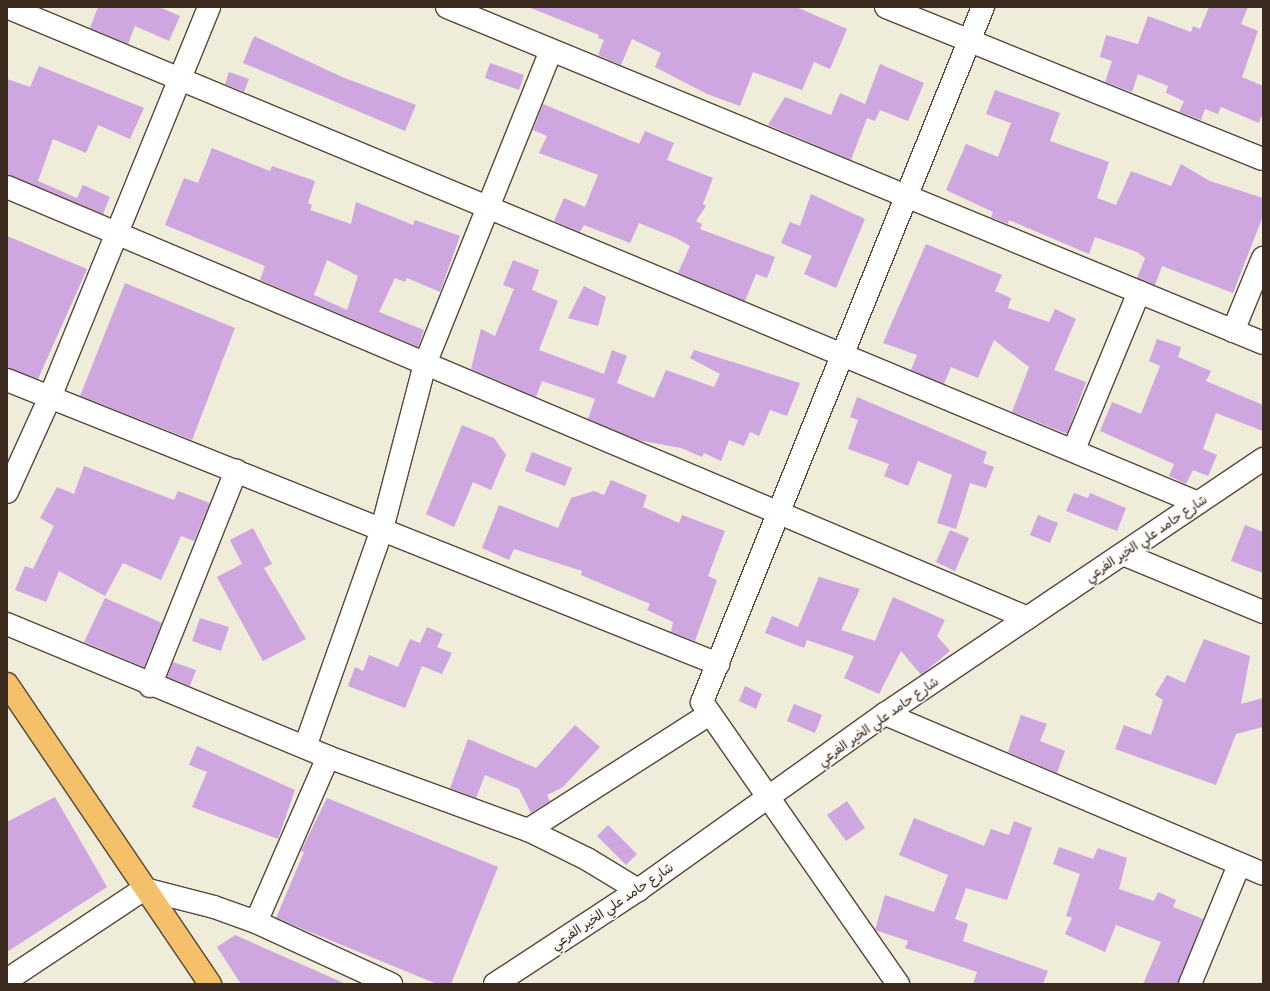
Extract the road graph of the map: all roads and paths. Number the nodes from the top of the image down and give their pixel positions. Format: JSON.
{"nodes":[{"id":1,"x":209,"y":7,"type":"edge"},
{"id":2,"x":886,"y":7,"type":"edge"},
{"id":3,"x":983,"y":7,"type":"edge"},
{"id":4,"x":13,"y":8,"type":"edge"},
{"id":5,"x":463,"y":10,"type":"edge"},
{"id":6,"x":970,"y":40,"type":"junction"},
{"id":7,"x":551,"y":51,"type":"junction"},
{"id":8,"x":180,"y":79,"type":"junction"},
{"id":9,"x":1263,"y":158,"type":"edge"},
{"id":10,"x":7,"y":188,"type":"edge"},
{"id":11,"x":906,"y":198,"type":"junction"},
{"id":12,"x":488,"y":206,"type":"junction"},
{"id":13,"x":117,"y":234,"type":"junction"},
{"id":14,"x":1263,"y":258,"type":"edge"},
{"id":15,"x":1139,"y":292,"type":"junction"},
{"id":16,"x":1234,"y":331,"type":"junction"},
{"id":17,"x":1263,"y":343,"type":"edge"},
{"id":18,"x":843,"y":354,"type":"junction"},
{"id":19,"x":425,"y":364,"type":"junction"},
{"id":20,"x":7,"y":380,"type":"edge"},
{"id":21,"x":50,"y":397,"type":"junction"},
{"id":22,"x":1074,"y":449,"type":"junction"},
{"id":23,"x":1263,"y":459,"type":"edge"},
{"id":24,"x":236,"y":471,"type":"junction"},
{"id":25,"x":7,"y":492,"type":"edge"},
{"id":26,"x":1198,"y":503,"type":"junction"},
{"id":27,"x":778,"y":514,"type":"junction"},
{"id":28,"x":382,"y":529,"type":"junction"},
{"id":29,"x":1123,"y":554,"type":"junction"},
{"id":30,"x":1263,"y":612,"type":"edge"},
{"id":31,"x":1028,"y":618,"type":"junction"},
{"id":32,"x":7,"y":624,"type":"edge"},
{"id":33,"x":718,"y":664,"type":"junction"},
{"id":34,"x":7,"y":684,"type":"edge"},
{"id":35,"x":150,"y":686,"type":"junction"},
{"id":36,"x":705,"y":708,"type":"junction"},
{"id":37,"x":885,"y":714,"type":"junction"},
{"id":38,"x":305,"y":747,"type":"junction"},
{"id":39,"x":328,"y":756,"type":"junction"},
{"id":40,"x":769,"y":798,"type":"junction"},
{"id":41,"x":528,"y":830,"type":"junction"},
{"id":42,"x":1239,"y":865,"type":"junction"},
{"id":43,"x":1263,"y":874,"type":"edge"},
{"id":44,"x":144,"y":889,"type":"junction"},
{"id":45,"x":638,"y":890,"type":"junction"},
{"id":46,"x":256,"y":922,"type":"junction"},
{"id":47,"x":7,"y":980,"type":"edge"},
{"id":48,"x":901,"y":982,"type":"edge"},
{"id":49,"x":210,"y":984,"type":"edge"},
{"id":50,"x":391,"y":984,"type":"edge"},
{"id":51,"x":495,"y":984,"type":"edge"},
{"id":52,"x":1190,"y":984,"type":"edge"}],
"edges":[{"from":1,"to":8,"type":"street"},
{"from":2,"to":6,"type":"street"},
{"from":3,"to":6,"type":"street"},
{"from":4,"to":8,"type":"street"},
{"from":5,"to":7,"type":"street"},
{"from":6,"to":9,"type":"street"},
{"from":6,"to":11,"type":"street"},
{"from":7,"to":11,"type":"street"},
{"from":7,"to":12,"type":"street"},
{"from":8,"to":12,"type":"street"},
{"from":8,"to":13,"type":"street"},
{"from":10,"to":13,"type":"street"},
{"from":11,"to":15,"type":"street"},
{"from":11,"to":18,"type":"street"},
{"from":12,"to":18,"type":"street"},
{"from":12,"to":19,"type":"street"},
{"from":13,"to":19,"type":"street"},
{"from":13,"to":21,"type":"street"},
{"from":14,"to":16,"type":"street"},
{"from":15,"to":16,"type":"street"},
{"from":15,"to":22,"type":"street"},
{"from":16,"to":17,"type":"street"},
{"from":18,"to":22,"type":"street"},
{"from":18,"to":27,"type":"street"},
{"from":19,"to":27,"type":"street"},
{"from":19,"to":28,"type":"street"},
{"from":20,"to":21,"type":"street"},
{"from":21,"to":24,"type":"street"},
{"from":21,"to":25,"type":"street"},
{"from":22,"to":26,"type":"street"},
{"from":23,"to":26,"type":"street","name":"شارع حامد علي الخير الفرعي"},
{"from":24,"to":28,"type":"street"},
{"from":24,"to":35,"type":"street"},
{"from":26,"to":29,"type":"street","name":"شارع حامد علي الخير الفرعي"},
{"from":27,"to":31,"type":"street"},
{"from":27,"to":33,"type":"street"},
{"from":28,"to":33,"type":"street"},
{"from":28,"to":38,"type":"street"},
{"from":29,"to":30,"type":"street"},
{"from":29,"to":31,"type":"street","name":"شارع حامد علي الخير الفرعي"},
{"from":31,"to":37,"type":"street","name":"شارع حامد علي الخير الفرعي"},
{"from":32,"to":35,"type":"street"},
{"from":33,"to":36,"type":"street"},
{"from":34,"to":44,"type":"main road"},
{"from":35,"to":38,"type":"street"},
{"from":36,"to":40,"type":"street"},
{"from":36,"to":41,"type":"street"},
{"from":37,"to":40,"type":"street","name":"شارع حامد علي الخير الفرعي"},
{"from":37,"to":42,"type":"street"},
{"from":38,"to":39,"type":"street"},
{"from":39,"to":41,"type":"street"},
{"from":39,"to":46,"type":"street"},
{"from":40,"to":45,"type":"street","name":"شارع حامد علي الخير الفرعي"},
{"from":40,"to":48,"type":"street"},
{"from":41,"to":45,"type":"street"},
{"from":42,"to":43,"type":"street"},
{"from":42,"to":52,"type":"street"},
{"from":44,"to":46,"type":"street"},
{"from":44,"to":47,"type":"street"},
{"from":44,"to":49,"type":"main road"},
{"from":45,"to":51,"type":"street","name":"شارع حامد علي الخير الفرعي"},
{"from":46,"to":50,"type":"street"}]}
